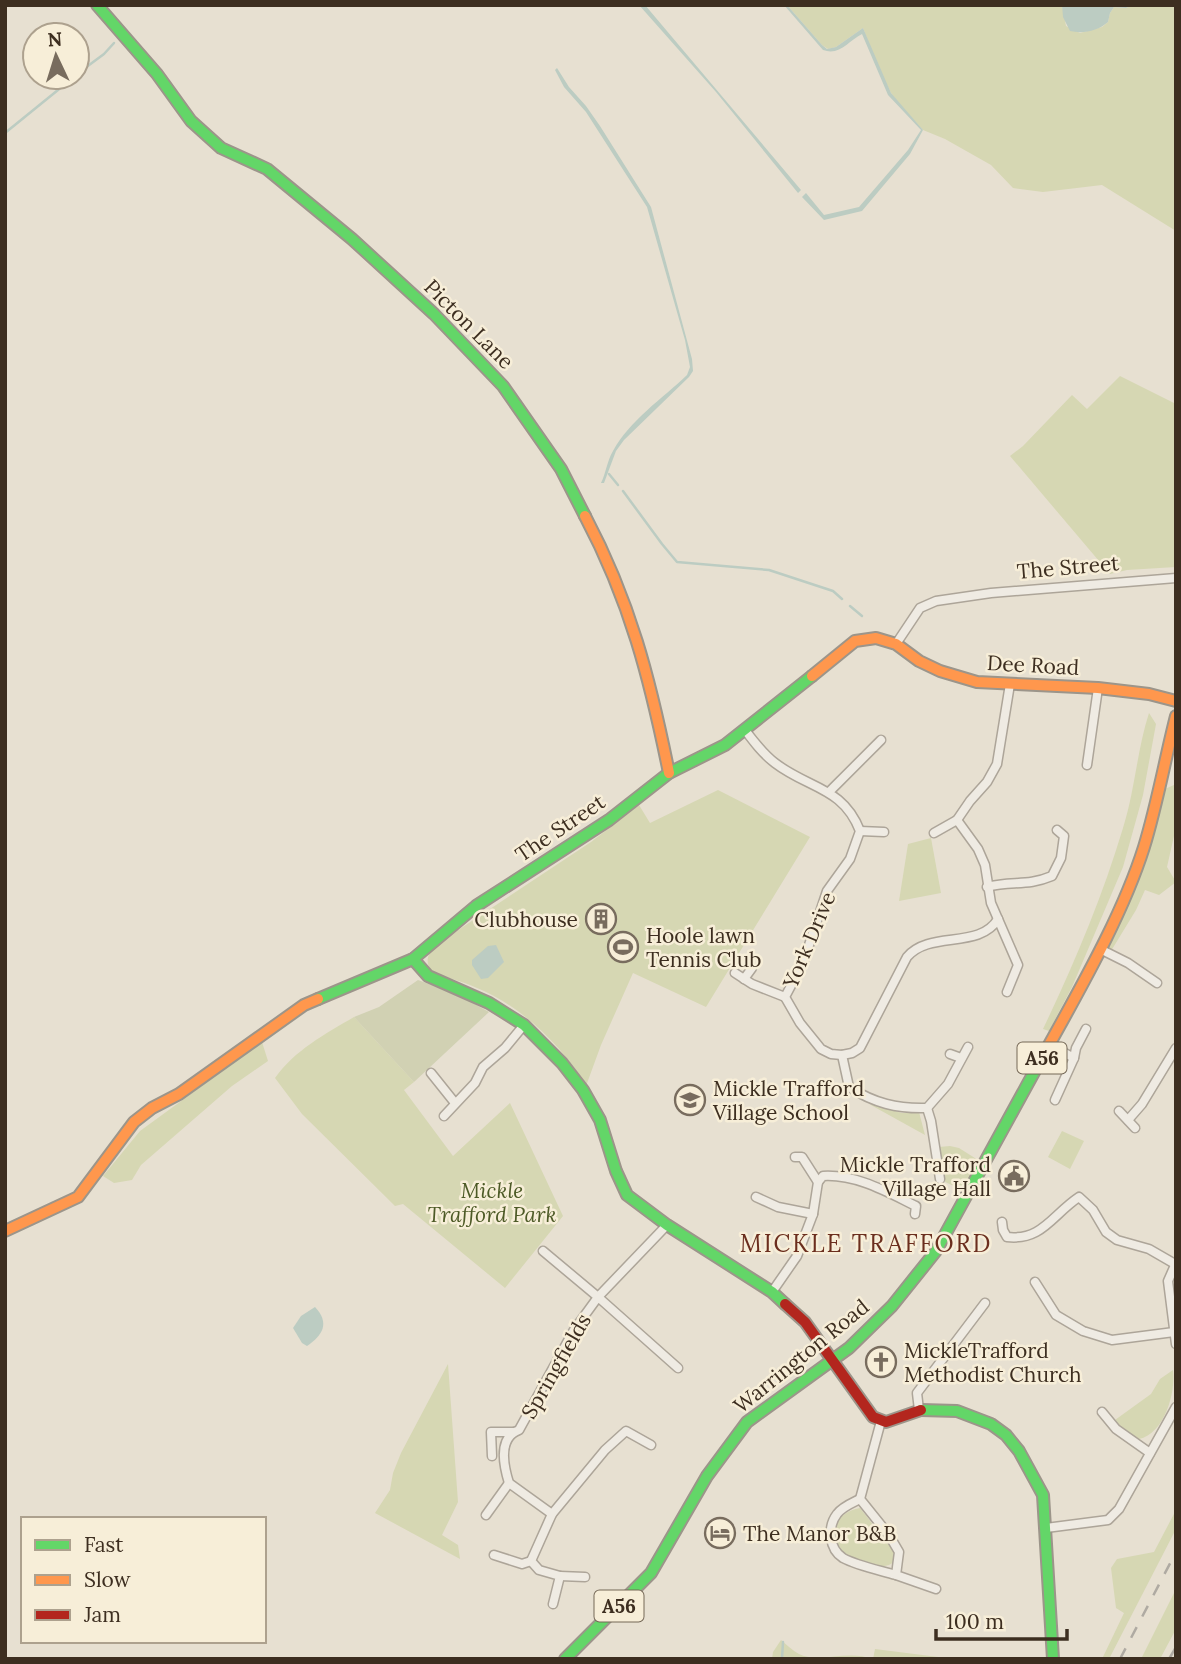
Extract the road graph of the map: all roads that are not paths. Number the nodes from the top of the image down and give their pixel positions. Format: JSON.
{"nodes":[{"id":1,"x":97,"y":5,"type":"edge"},
{"id":2,"x":1176,"y":578,"type":"edge"},
{"id":3,"x":896,"y":644,"type":"junction"},
{"id":4,"x":1010,"y":684,"type":"junction"},
{"id":5,"x":1098,"y":688,"type":"junction"},
{"id":6,"x":1176,"y":701,"type":"edge"},
{"id":7,"x":1176,"y":716,"type":"edge"},
{"id":8,"x":745,"y":730,"type":"junction"},
{"id":9,"x":881,"y":740,"type":"dead end"},
{"id":10,"x":1087,"y":765,"type":"dead end"},
{"id":11,"x":669,"y":773,"type":"junction"},
{"id":12,"x":829,"y":792,"type":"junction"},
{"id":13,"x":957,"y":820,"type":"junction"},
{"id":14,"x":1057,"y":830,"type":"dead end"},
{"id":15,"x":860,"y":831,"type":"junction"},
{"id":16,"x":884,"y":832,"type":"dead end"},
{"id":17,"x":934,"y":833,"type":"dead end"},
{"id":18,"x":987,"y":887,"type":"junction"},
{"id":19,"x":998,"y":919,"type":"junction"},
{"id":20,"x":1100,"y":949,"type":"junction"},
{"id":21,"x":413,"y":959,"type":"junction"},
{"id":22,"x":752,"y":968,"type":"dead end"},
{"id":23,"x":735,"y":973,"type":"dead end"},
{"id":24,"x":744,"y":979,"type":"junction"},
{"id":25,"x":1157,"y":983,"type":"dead end"},
{"id":26,"x":1007,"y":992,"type":"dead end"},
{"id":27,"x":785,"y":997,"type":"junction"},
{"id":28,"x":524,"y":1025,"type":"junction"},
{"id":29,"x":1086,"y":1029,"type":"dead end"},
{"id":30,"x":1050,"y":1045,"type":"junction"},
{"id":31,"x":968,"y":1047,"type":"dead end"},
{"id":32,"x":1176,"y":1048,"type":"edge"},
{"id":33,"x":950,"y":1054,"type":"dead end"},
{"id":34,"x":842,"y":1055,"type":"junction"},
{"id":35,"x":961,"y":1058,"type":"junction"},
{"id":36,"x":1074,"y":1058,"type":"junction"},
{"id":37,"x":431,"y":1073,"type":"dead end"},
{"id":38,"x":1055,"y":1100,"type":"dead end"},
{"id":39,"x":455,"y":1103,"type":"junction"},
{"id":40,"x":927,"y":1108,"type":"junction"},
{"id":41,"x":1119,"y":1111,"type":"dead end"},
{"id":42,"x":444,"y":1116,"type":"dead end"},
{"id":43,"x":1128,"y":1120,"type":"junction"},
{"id":44,"x":1135,"y":1128,"type":"dead end"},
{"id":45,"x":802,"y":1155,"type":"dead end"},
{"id":46,"x":940,"y":1179,"type":"dead end"},
{"id":47,"x":818,"y":1182,"type":"junction"},
{"id":48,"x":756,"y":1197,"type":"dead end"},
{"id":49,"x":813,"y":1214,"type":"junction"},
{"id":50,"x":915,"y":1214,"type":"dead end"},
{"id":51,"x":1002,"y":1222,"type":"dead end"},
{"id":52,"x":667,"y":1225,"type":"junction"},
{"id":53,"x":5,"y":1231,"type":"edge"},
{"id":54,"x":543,"y":1251,"type":"dead end"},
{"id":55,"x":1175,"y":1263,"type":"edge"},
{"id":56,"x":1035,"y":1282,"type":"dead end"},
{"id":57,"x":772,"y":1292,"type":"junction"},
{"id":58,"x":598,"y":1297,"type":"junction"},
{"id":59,"x":985,"y":1303,"type":"dead end"},
{"id":60,"x":1174,"y":1332,"type":"junction"},
{"id":61,"x":1176,"y":1345,"type":"edge"},
{"id":62,"x":834,"y":1359,"type":"junction"},
{"id":63,"x":678,"y":1368,"type":"dead end"},
{"id":64,"x":1176,"y":1407,"type":"edge"},
{"id":65,"x":919,"y":1410,"type":"junction"},
{"id":66,"x":1102,"y":1412,"type":"dead end"},
{"id":67,"x":881,"y":1421,"type":"junction"},
{"id":68,"x":513,"y":1432,"type":"junction"},
{"id":69,"x":651,"y":1445,"type":"dead end"},
{"id":70,"x":1150,"y":1453,"type":"junction"},
{"id":71,"x":492,"y":1456,"type":"dead end"},
{"id":72,"x":509,"y":1483,"type":"junction"},
{"id":73,"x":860,"y":1499,"type":"junction"},
{"id":74,"x":552,"y":1514,"type":"junction"},
{"id":75,"x":486,"y":1515,"type":"dead end"},
{"id":76,"x":1046,"y":1528,"type":"junction"},
{"id":77,"x":494,"y":1555,"type":"dead end"},
{"id":78,"x":531,"y":1561,"type":"junction"},
{"id":79,"x":896,"y":1575,"type":"junction"},
{"id":80,"x":560,"y":1576,"type":"junction"},
{"id":81,"x":585,"y":1577,"type":"dead end"},
{"id":82,"x":936,"y":1589,"type":"dead end"},
{"id":83,"x":553,"y":1604,"type":"dead end"},
{"id":84,"x":565,"y":1659,"type":"edge"},
{"id":85,"x":1053,"y":1659,"type":"edge"}],
"edges":[{"from":1,"to":11,"type":"street","name":"Picton Lane"},
{"from":2,"to":3,"type":"street","name":"The Street"},
{"from":3,"to":4,"type":"street","name":"Dee Road"},
{"from":3,"to":8,"type":"street","name":"The Street"},
{"from":4,"to":5,"type":"street","name":"Dee Road"},
{"from":4,"to":13,"type":"street"},
{"from":5,"to":6,"type":"street","name":"Dee Road"},
{"from":5,"to":10,"type":"street"},
{"from":7,"to":20,"type":"street","name":"Warrington Road","number":"A56"},
{"from":8,"to":11,"type":"street","name":"The Street"},
{"from":8,"to":12,"type":"street"},
{"from":9,"to":12,"type":"street"},
{"from":11,"to":21,"type":"street","name":"The Street"},
{"from":12,"to":15,"type":"street"},
{"from":13,"to":17,"type":"street"},
{"from":13,"to":18,"type":"street"},
{"from":14,"to":18,"type":"street"},
{"from":15,"to":16,"type":"street"},
{"from":15,"to":27,"type":"street","name":"York Drive"},
{"from":18,"to":19,"type":"street"},
{"from":19,"to":26,"type":"street"},
{"from":19,"to":34,"type":"street"},
{"from":20,"to":25,"type":"street"},
{"from":20,"to":30,"type":"street","name":"Warrington Road","number":"A56"},
{"from":21,"to":28,"type":"street"},
{"from":21,"to":53,"type":"street","name":"The Street"},
{"from":22,"to":24,"type":"street"},
{"from":23,"to":24,"type":"street"},
{"from":24,"to":27,"type":"street"},
{"from":27,"to":34,"type":"street","name":"York Drive"},
{"from":28,"to":39,"type":"street"},
{"from":28,"to":52,"type":"street"},
{"from":29,"to":36,"type":"street"},
{"from":30,"to":36,"type":"street"},
{"from":30,"to":62,"type":"street","name":"Warrington Road","number":"A56"},
{"from":31,"to":35,"type":"street"},
{"from":32,"to":43,"type":"street"},
{"from":33,"to":35,"type":"street"},
{"from":34,"to":40,"type":"street"},
{"from":35,"to":40,"type":"street"},
{"from":36,"to":38,"type":"street"},
{"from":37,"to":39,"type":"street"},
{"from":39,"to":42,"type":"street"},
{"from":40,"to":46,"type":"street"},
{"from":41,"to":43,"type":"street"},
{"from":43,"to":44,"type":"street"},
{"from":45,"to":47,"type":"street"},
{"from":47,"to":49,"type":"street"},
{"from":47,"to":50,"type":"street"},
{"from":48,"to":49,"type":"street"},
{"from":49,"to":57,"type":"street"},
{"from":51,"to":55,"type":"street"},
{"from":52,"to":57,"type":"street"},
{"from":52,"to":58,"type":"street","name":"Springfields"},
{"from":54,"to":58,"type":"street","name":"Springfields"},
{"from":55,"to":60,"type":"street"},
{"from":56,"to":60,"type":"street"},
{"from":57,"to":62,"type":"street"},
{"from":58,"to":63,"type":"street","name":"Springfields"},
{"from":58,"to":68,"type":"street","name":"Springfields"},
{"from":59,"to":65,"type":"street"},
{"from":60,"to":61,"type":"street"},
{"from":62,"to":67,"type":"street"},
{"from":62,"to":84,"type":"street","name":"Warrington Road","number":"A56"},
{"from":64,"to":70,"type":"street"},
{"from":65,"to":67,"type":"street"},
{"from":65,"to":76,"type":"street"},
{"from":66,"to":70,"type":"street"},
{"from":67,"to":73,"type":"street"},
{"from":68,"to":71,"type":"street","name":"Springfields"},
{"from":68,"to":72,"type":"street","name":"Springfields"},
{"from":69,"to":74,"type":"street"},
{"from":70,"to":76,"type":"street"},
{"from":72,"to":74,"type":"street"},
{"from":72,"to":75,"type":"street"},
{"from":73,"to":79,"type":"street"},
{"from":73,"to":79,"type":"street"},
{"from":74,"to":78,"type":"street"},
{"from":76,"to":85,"type":"street"},
{"from":77,"to":78,"type":"street"},
{"from":78,"to":80,"type":"street"},
{"from":79,"to":82,"type":"street"},
{"from":80,"to":81,"type":"street"},
{"from":80,"to":83,"type":"street"}]}
